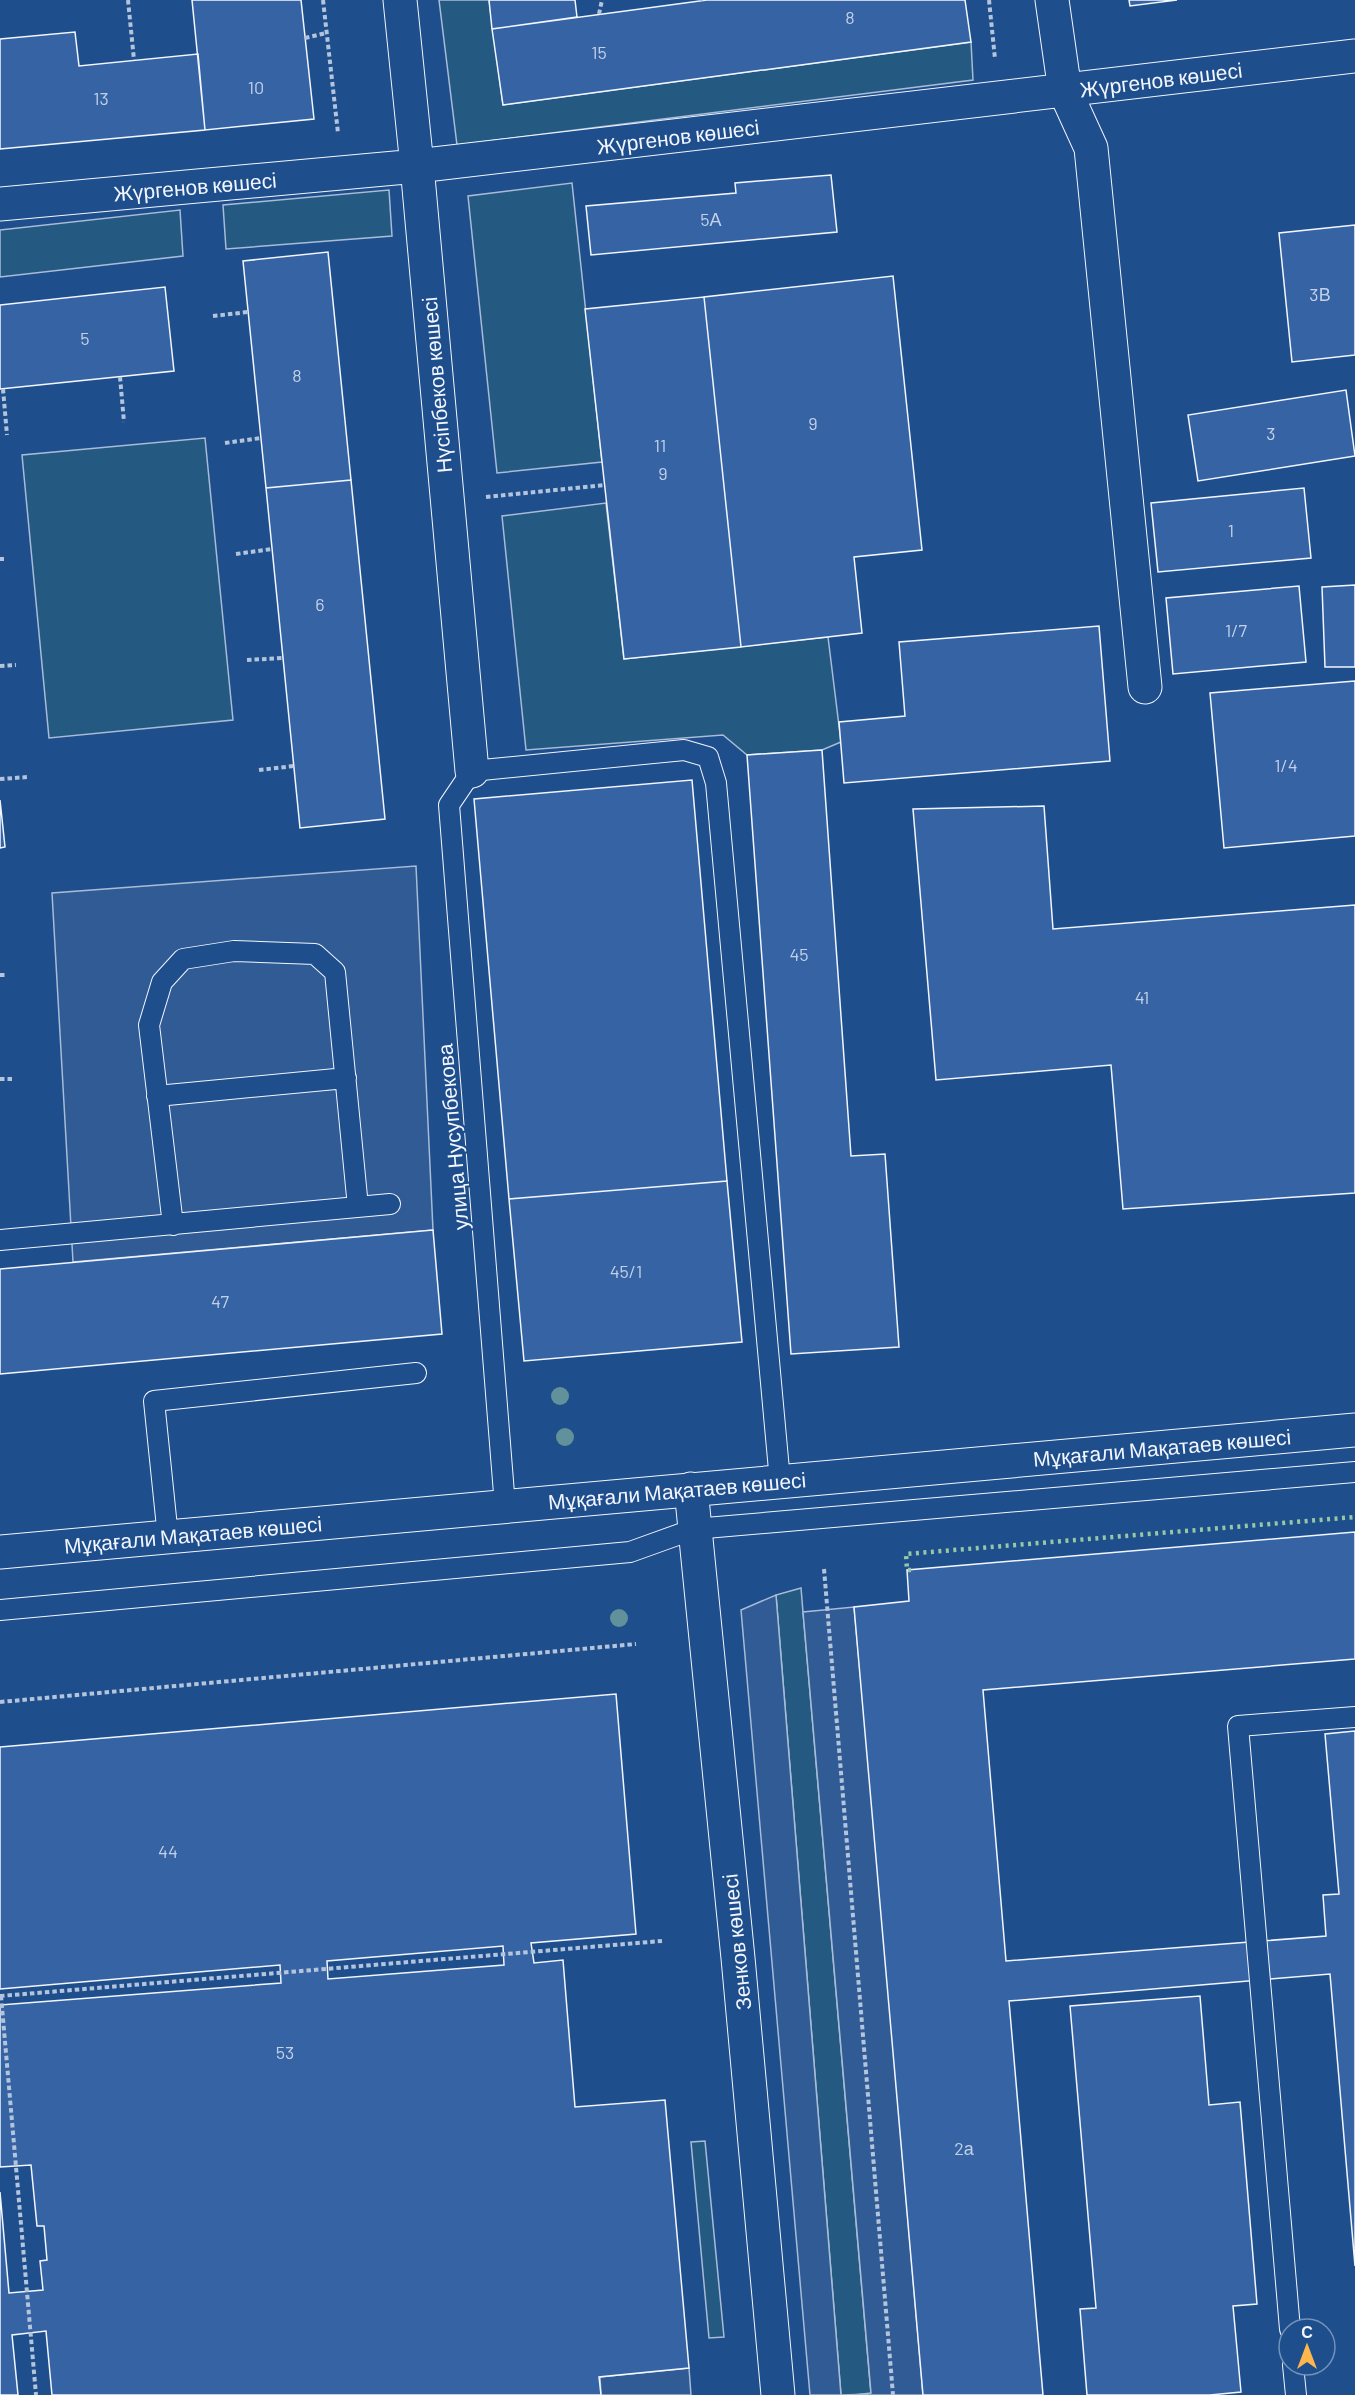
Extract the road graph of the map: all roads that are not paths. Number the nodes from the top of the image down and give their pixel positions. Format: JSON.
{"nodes":[{"id":1,"x":400,"y":0,"type":"edge"},
{"id":2,"x":1052,"y":0,"type":"edge"},
{"id":3,"x":1355,"y":56,"type":"edge"},
{"id":4,"x":1065,"y":91,"type":"junction"},
{"id":5,"x":417,"y":166,"type":"junction"},
{"id":6,"x":0,"y":204,"type":"edge"},
{"id":7,"x":1145,"y":687,"type":"dead end"},
{"id":8,"x":472,"y":771,"type":"junction"},
{"id":9,"x":346,"y":1078,"type":"junction"},
{"id":10,"x":157,"y":1096,"type":"junction"},
{"id":11,"x":390,"y":1204,"type":"dead end"},
{"id":12,"x":358,"y":1207,"type":"junction"},
{"id":13,"x":173,"y":1224,"type":"junction"},
{"id":14,"x":0,"y":1240,"type":"edge"},
{"id":15,"x":416,"y":1373,"type":"dead end"},
{"id":16,"x":1355,"y":1430,"type":"edge"},
{"id":17,"x":1355,"y":1472,"type":"edge"},
{"id":18,"x":780,"y":1481,"type":"junction"},
{"id":19,"x":691,"y":1490,"type":"junction"},
{"id":20,"x":505,"y":1506,"type":"junction"},
{"id":21,"x":694,"y":1529,"type":"junction"},
{"id":22,"x":168,"y":1537,"type":"junction"},
{"id":23,"x":0,"y":1552,"type":"edge"},
{"id":24,"x":0,"y":1610,"type":"edge"},
{"id":25,"x":1355,"y":1717,"type":"edge"},
{"id":26,"x":1289,"y":2317,"type":"edge"},
{"id":27,"x":1294,"y":2377,"type":"edge"},
{"id":28,"x":778,"y":2395,"type":"edge"},
{"id":29,"x":1296,"y":2395,"type":"edge"}],
"edges":[{"from":1,"to":5,"type":"street","name":"Нүсіпбеков көшесі"},
{"from":2,"to":4,"type":"street"},
{"from":3,"to":4,"type":"street","name":"Жүргенов көшесі"},
{"from":4,"to":5,"type":"street","name":"Жүргенов көшесі"},
{"from":4,"to":7,"type":"street"},
{"from":5,"to":6,"type":"street","name":"Жүргенов көшесі"},
{"from":5,"to":8,"type":"street","name":"Нүсіпбеков көшесі"},
{"from":8,"to":18,"type":"lane"},
{"from":8,"to":20,"type":"lane","name":"улица Нусупбекова"},
{"from":9,"to":10,"type":"lane"},
{"from":9,"to":10,"type":"lane"},
{"from":9,"to":12,"type":"lane"},
{"from":10,"to":13,"type":"lane"},
{"from":11,"to":12,"type":"lane"},
{"from":12,"to":13,"type":"lane"},
{"from":13,"to":14,"type":"lane"},
{"from":15,"to":22,"type":"lane"},
{"from":16,"to":18,"type":"street","name":"Мұқағали Мақатаев көшесі"},
{"from":17,"to":21,"type":"lane"},
{"from":18,"to":19,"type":"street","name":"Мұқағали Мақатаев көшесі"},
{"from":19,"to":20,"type":"street","name":"Мұқағали Мақатаев көшесі"},
{"from":19,"to":21,"type":"street","name":"Зенков көшесі"},
{"from":20,"to":22,"type":"street","name":"Мұқағали Мақатаев көшесі"},
{"from":21,"to":24,"type":"lane"},
{"from":21,"to":28,"type":"street","name":"Зенков көшесі"},
{"from":22,"to":23,"type":"street","name":"Мұқағали Мақатаев көшесі"},
{"from":25,"to":26,"type":"lane"},
{"from":27,"to":29,"type":"lane"}]}
